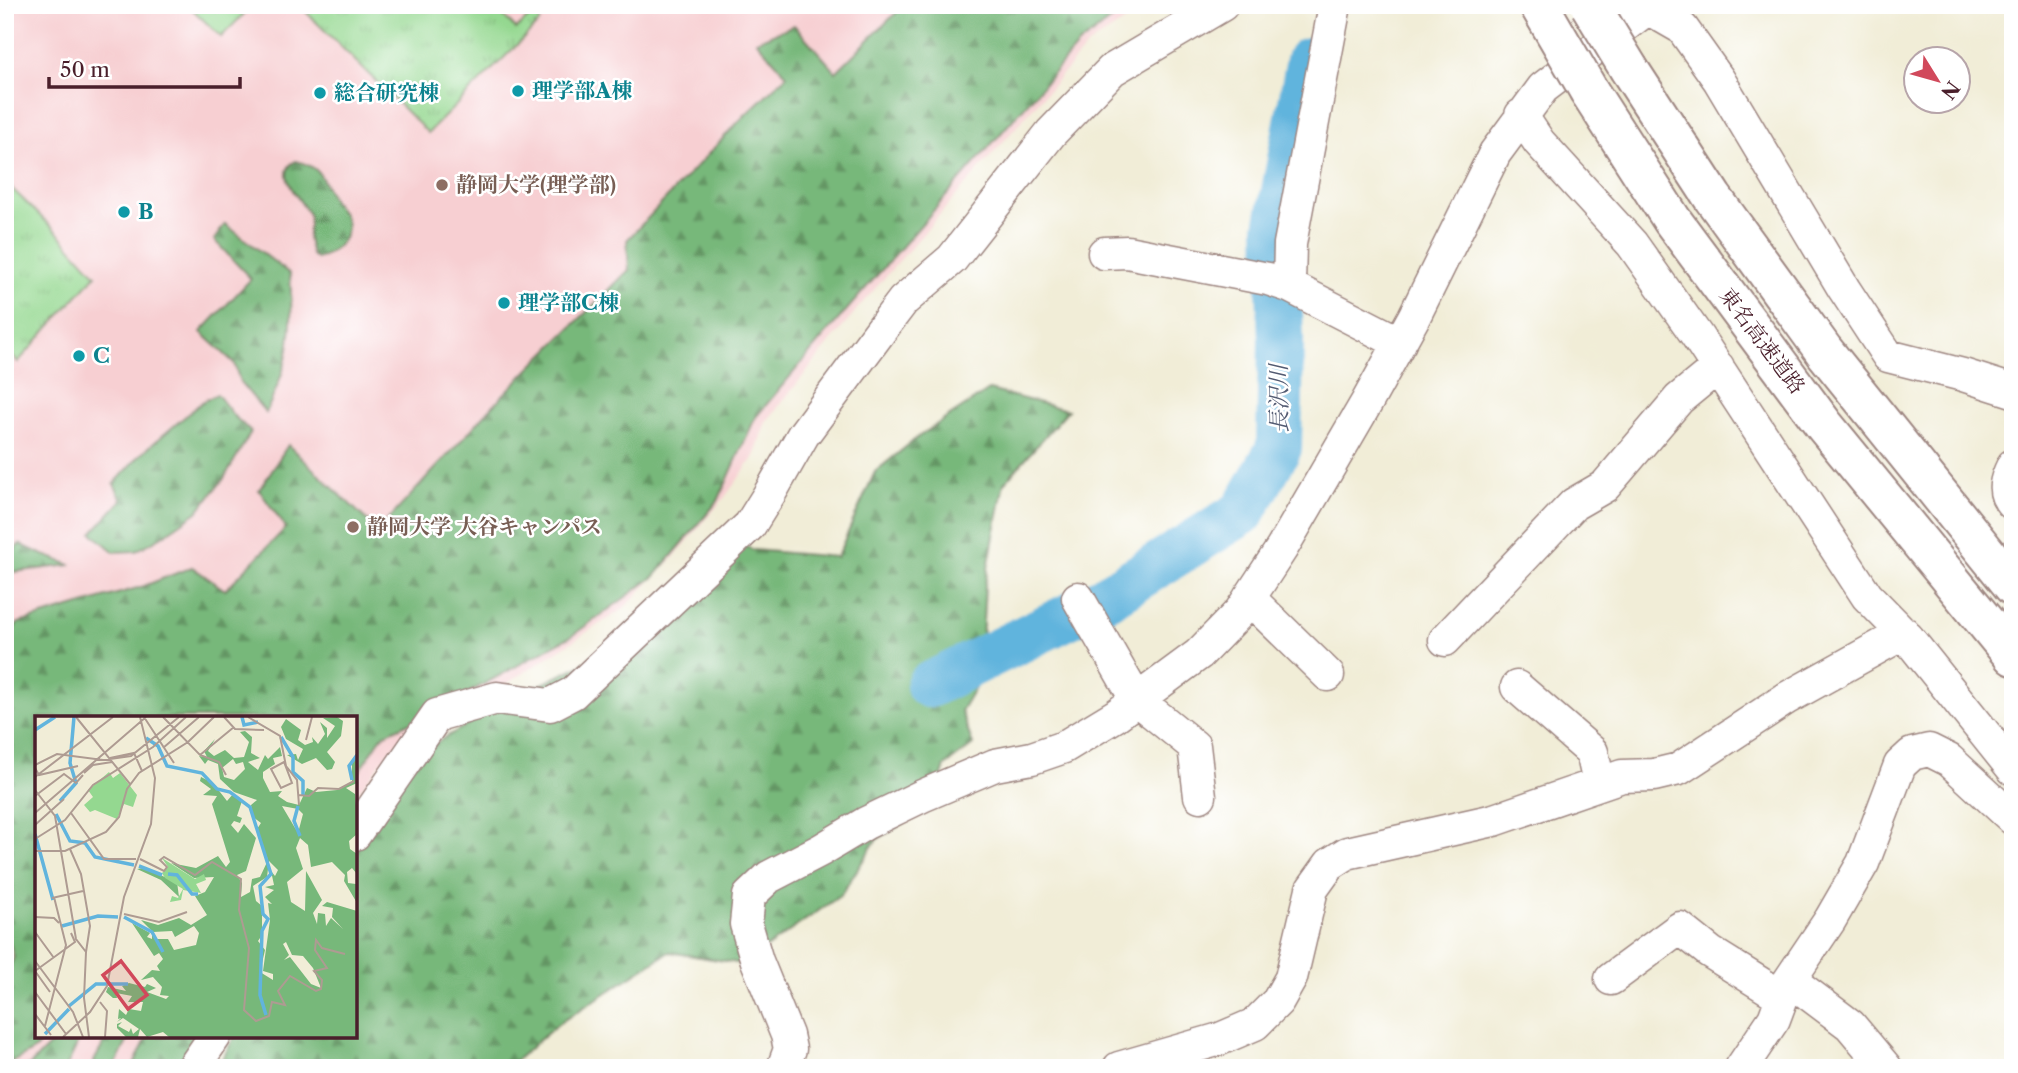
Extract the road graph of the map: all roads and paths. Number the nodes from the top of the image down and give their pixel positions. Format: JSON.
{"nodes":[{"id":1,"x":1222,"y":5,"type":"edge"},
{"id":2,"x":1335,"y":5,"type":"edge"},
{"id":3,"x":1539,"y":5,"type":"edge"},
{"id":4,"x":1590,"y":5,"type":"edge"},
{"id":5,"x":1649,"y":7,"type":"edge"},
{"id":6,"x":1521,"y":115,"type":"junction"},
{"id":7,"x":1104,"y":253,"type":"dead end"},
{"id":8,"x":1282,"y":284,"type":"junction"},
{"id":9,"x":1400,"y":343,"type":"junction"},
{"id":10,"x":1718,"y":368,"type":"junction"},
{"id":11,"x":2013,"y":391,"type":"edge"},
{"id":12,"x":2013,"y":465,"type":"edge"},
{"id":13,"x":2013,"y":504,"type":"edge"},
{"id":14,"x":2013,"y":586,"type":"edge"},
{"id":15,"x":1249,"y":598,"type":"junction"},
{"id":16,"x":1084,"y":607,"type":"dead end"},
{"id":17,"x":1904,"y":633,"type":"junction"},
{"id":18,"x":1445,"y":640,"type":"dead end"},
{"id":19,"x":2013,"y":656,"type":"edge"},
{"id":20,"x":1328,"y":675,"type":"dead end"},
{"id":21,"x":1517,"y":687,"type":"dead end"},
{"id":22,"x":1136,"y":699,"type":"junction"},
{"id":23,"x":2013,"y":769,"type":"edge"},
{"id":24,"x":1599,"y":783,"type":"junction"},
{"id":25,"x":1200,"y":796,"type":"dead end"},
{"id":26,"x":2013,"y":819,"type":"edge"},
{"id":27,"x":357,"y":831,"type":"edge"},
{"id":28,"x":1611,"y":979,"type":"dead end"},
{"id":29,"x":1786,"y":988,"type":"junction"},
{"id":30,"x":214,"y":1038,"type":"edge"},
{"id":31,"x":193,"y":1068,"type":"edge"},
{"id":32,"x":783,"y":1068,"type":"edge"},
{"id":33,"x":1119,"y":1068,"type":"edge"},
{"id":34,"x":1741,"y":1068,"type":"edge"},
{"id":35,"x":1886,"y":1068,"type":"edge"}],
"edges":[{"from":1,"to":27,"type":"street"},
{"from":2,"to":8,"type":"street"},
{"from":3,"to":19,"type":"highway","name":"東名高速道路","bridge":true},
{"from":4,"to":14,"type":"highway","name":"東名高速道路","bridge":true},
{"from":5,"to":6,"type":"street"},
{"from":5,"to":11,"type":"street"},
{"from":6,"to":9,"type":"street"},
{"from":6,"to":10,"type":"street"},
{"from":7,"to":8,"type":"street"},
{"from":8,"to":9,"type":"street"},
{"from":9,"to":15,"type":"street"},
{"from":10,"to":17,"type":"street"},
{"from":10,"to":18,"type":"street"},
{"from":12,"to":13,"type":"street"},
{"from":15,"to":20,"type":"street"},
{"from":15,"to":22,"type":"street"},
{"from":16,"to":22,"type":"street"},
{"from":17,"to":23,"type":"street"},
{"from":17,"to":24,"type":"street"},
{"from":21,"to":24,"type":"street"},
{"from":22,"to":25,"type":"street"},
{"from":22,"to":32,"type":"street"},
{"from":24,"to":33,"type":"street"},
{"from":26,"to":29,"type":"street"},
{"from":28,"to":29,"type":"street"},
{"from":29,"to":34,"type":"street"},
{"from":29,"to":35,"type":"street"},
{"from":30,"to":31,"type":"street"}]}
